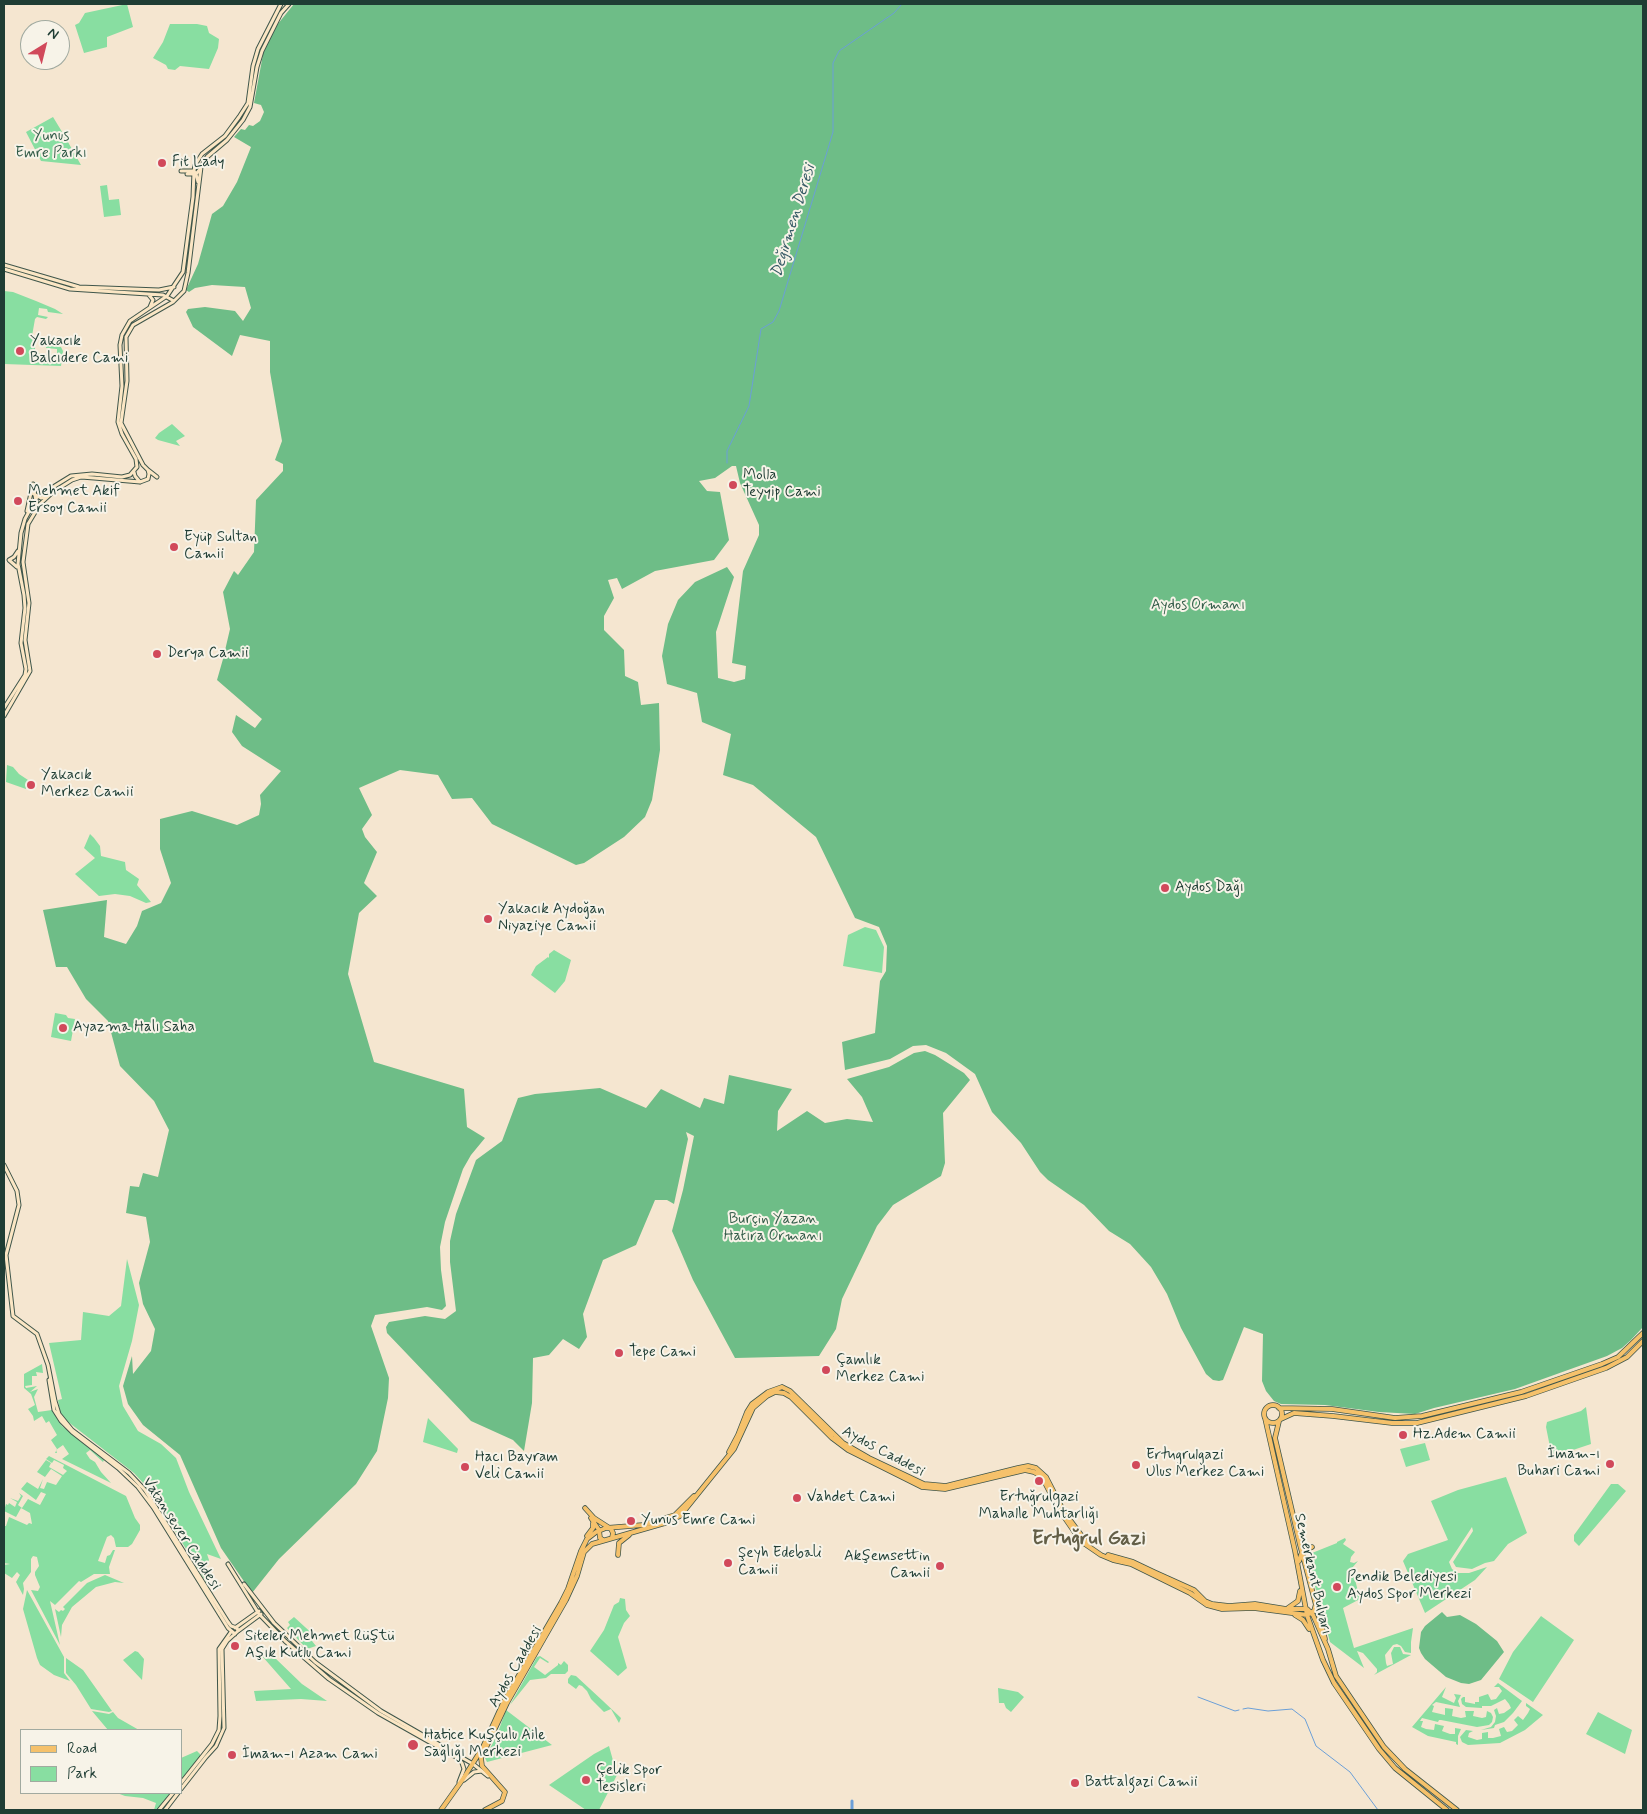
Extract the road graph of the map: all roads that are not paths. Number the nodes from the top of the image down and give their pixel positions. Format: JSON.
{"nodes":[{"id":1,"x":281,"y":4,"type":"edge"},
{"id":2,"x":288,"y":4,"type":"edge"},
{"id":3,"x":201,"y":167,"type":"junction"},
{"id":4,"x":192,"y":174,"type":"junction"},
{"id":5,"x":198,"y":191,"type":"junction"},
{"id":6,"x":4,"y":265,"type":"edge"},
{"id":7,"x":4,"y":269,"type":"edge"},
{"id":8,"x":174,"y":286,"type":"junction"},
{"id":9,"x":182,"y":293,"type":"junction"},
{"id":10,"x":146,"y":294,"type":"junction"},
{"id":11,"x":167,"y":296,"type":"junction"},
{"id":12,"x":174,"y":301,"type":"junction"},
{"id":13,"x":148,"y":310,"type":"junction"},
{"id":14,"x":144,"y":466,"type":"junction"},
{"id":15,"x":135,"y":470,"type":"junction"},
{"id":16,"x":148,"y":470,"type":"junction"},
{"id":17,"x":148,"y":478,"type":"junction"},
{"id":18,"x":140,"y":482,"type":"junction"},
{"id":19,"x":33,"y":484,"type":"junction"},
{"id":20,"x":45,"y":491,"type":"junction"},
{"id":21,"x":32,"y":493,"type":"junction"},
{"id":22,"x":50,"y":494,"type":"junction"},
{"id":23,"x":36,"y":497,"type":"junction"},
{"id":24,"x":36,"y":509,"type":"junction"},
{"id":25,"x":25,"y":519,"type":"junction"},
{"id":26,"x":19,"y":548,"type":"junction"},
{"id":27,"x":18,"y":569,"type":"junction"},
{"id":28,"x":4,"y":708,"type":"edge"},
{"id":29,"x":4,"y":716,"type":"edge"},
{"id":30,"x":4,"y":1165,"type":"edge"},
{"id":31,"x":1643,"y":1333,"type":"edge"},
{"id":32,"x":1643,"y":1341,"type":"edge"},
{"id":33,"x":784,"y":1390,"type":"junction"},
{"id":34,"x":1280,"y":1408,"type":"junction"},
{"id":35,"x":1264,"y":1418,"type":"junction"},
{"id":36,"x":1280,"y":1420,"type":"junction"},
{"id":37,"x":593,"y":1520,"type":"junction"},
{"id":38,"x":609,"y":1528,"type":"junction"},
{"id":39,"x":599,"y":1530,"type":"junction"},
{"id":40,"x":635,"y":1532,"type":"junction"},
{"id":41,"x":612,"y":1538,"type":"junction"},
{"id":42,"x":603,"y":1540,"type":"junction"},
{"id":43,"x":585,"y":1542,"type":"junction"},
{"id":44,"x":1300,"y":1545,"type":"junction"},
{"id":45,"x":1302,"y":1552,"type":"junction"},
{"id":46,"x":618,"y":1555,"type":"dead end"},
{"id":47,"x":1298,"y":1564,"type":"junction"},
{"id":48,"x":1301,"y":1586,"type":"junction"},
{"id":49,"x":1314,"y":1597,"type":"junction"},
{"id":50,"x":1304,"y":1602,"type":"junction"},
{"id":51,"x":1316,"y":1604,"type":"junction"},
{"id":52,"x":1286,"y":1609,"type":"junction"},
{"id":53,"x":1305,"y":1609,"type":"junction"},
{"id":54,"x":261,"y":1612,"type":"junction"},
{"id":55,"x":1291,"y":1613,"type":"junction"},
{"id":56,"x":1312,"y":1614,"type":"junction"},
{"id":57,"x":1307,"y":1615,"type":"junction"},
{"id":58,"x":234,"y":1630,"type":"junction"},
{"id":59,"x":1312,"y":1633,"type":"junction"},
{"id":60,"x":220,"y":1649,"type":"junction"},
{"id":61,"x":1328,"y":1650,"type":"junction"},
{"id":62,"x":473,"y":1764,"type":"junction"},
{"id":63,"x":482,"y":1771,"type":"junction"},
{"id":64,"x":492,"y":1778,"type":"junction"},
{"id":65,"x":182,"y":1782,"type":"edge"},
{"id":66,"x":460,"y":1784,"type":"junction"},
{"id":67,"x":182,"y":1788,"type":"edge"},
{"id":68,"x":452,"y":1793,"type":"junction"},
{"id":69,"x":172,"y":1794,"type":"edge"},
{"id":70,"x":177,"y":1794,"type":"edge"},
{"id":71,"x":442,"y":1809,"type":"edge"},
{"id":72,"x":159,"y":1810,"type":"edge"},
{"id":73,"x":165,"y":1810,"type":"edge"},
{"id":74,"x":485,"y":1810,"type":"edge"},
{"id":75,"x":1447,"y":1810,"type":"edge"},
{"id":76,"x":1457,"y":1810,"type":"edge"}],
"edges":[{"from":1,"to":4,"type":"main road"},
{"from":2,"to":3,"type":"main road"},
{"from":3,"to":4,"type":"main road"},
{"from":3,"to":5,"type":"main road"},
{"from":4,"to":5,"type":"main road"},
{"from":4,"to":8,"type":"main road"},
{"from":5,"to":9,"type":"main road"},
{"from":6,"to":8,"type":"main road"},
{"from":7,"to":10,"type":"main road"},
{"from":8,"to":9,"type":"main road"},
{"from":8,"to":11,"type":"main road"},
{"from":9,"to":12,"type":"main road"},
{"from":10,"to":11,"type":"main road"},
{"from":10,"to":13,"type":"main road"},
{"from":11,"to":12,"type":"main road"},
{"from":11,"to":13,"type":"main road"},
{"from":12,"to":14,"type":"main road"},
{"from":13,"to":15,"type":"main road"},
{"from":14,"to":15,"type":"main road"},
{"from":14,"to":16,"type":"main road"},
{"from":15,"to":18,"type":"main road"},
{"from":15,"to":20,"type":"main road"},
{"from":16,"to":17,"type":"main road"},
{"from":16,"to":17,"type":"main road"},
{"from":17,"to":18,"type":"main road"},
{"from":18,"to":22,"type":"main road"},
{"from":19,"to":20,"type":"main road"},
{"from":19,"to":21,"type":"main road"},
{"from":19,"to":23,"type":"main road"},
{"from":20,"to":23,"type":"main road"},
{"from":21,"to":23,"type":"main road"},
{"from":21,"to":25,"type":"main road"},
{"from":22,"to":23,"type":"main road"},
{"from":22,"to":24,"type":"main road"},
{"from":23,"to":24,"type":"main road"},
{"from":23,"to":25,"type":"main road"},
{"from":24,"to":29,"type":"main road"},
{"from":25,"to":26,"type":"main road"},
{"from":26,"to":27,"type":"main road"},
{"from":26,"to":27,"type":"main road"},
{"from":27,"to":28,"type":"main road"},
{"from":30,"to":58,"type":"main road","name":"Vatansever Caddesi"},
{"from":31,"to":34,"type":"main road"},
{"from":32,"to":36,"type":"main road"},
{"from":33,"to":38,"type":"main road"},
{"from":33,"to":40,"type":"main road"},
{"from":33,"to":52,"type":"main road","name":"Aydos Caddesi"},
{"from":33,"to":55,"type":"main road","name":"Aydos Caddesi"},
{"from":34,"to":35,"type":"main road"},
{"from":34,"to":36,"type":"main road"},
{"from":35,"to":36,"type":"main road"},
{"from":35,"to":47,"type":"main road","name":"Semerkant Bulvarı"},
{"from":36,"to":44,"type":"main road","name":"Semerkant Bulvarı"},
{"from":37,"to":38,"type":"main road"},
{"from":37,"to":39,"type":"main road"},
{"from":37,"to":43,"type":"main road"},
{"from":38,"to":39,"type":"main road"},
{"from":38,"to":41,"type":"main road"},
{"from":39,"to":42,"type":"main road"},
{"from":39,"to":43,"type":"main road","name":"Aydos Caddesi"},
{"from":40,"to":41,"type":"main road"},
{"from":40,"to":46,"type":"main road"},
{"from":41,"to":42,"type":"main road"},
{"from":42,"to":64,"type":"main road","name":"Aydos Caddesi"},
{"from":43,"to":62,"type":"main road","name":"Aydos Caddesi"},
{"from":44,"to":45,"type":"main road","name":"Semerkant Bulvarı"},
{"from":44,"to":45,"type":"main road"},
{"from":45,"to":47,"type":"main road"},
{"from":45,"to":49,"type":"main road","name":"Semerkant Bulvarı"},
{"from":47,"to":48,"type":"main road","name":"Semerkant Bulvarı"},
{"from":48,"to":50,"type":"main road","name":"Semerkant Bulvarı"},
{"from":48,"to":52,"type":"main road"},
{"from":49,"to":50,"type":"main road"},
{"from":49,"to":51,"type":"main road","name":"Semerkant Bulvarı"},
{"from":50,"to":53,"type":"main road","name":"Semerkant Bulvarı"},
{"from":51,"to":56,"type":"main road"},
{"from":51,"to":61,"type":"main road","name":"Semerkant Bulvarı"},
{"from":52,"to":53,"type":"main road","name":"Aydos Caddesi"},
{"from":53,"to":56,"type":"main road"},
{"from":53,"to":57,"type":"main road","name":"Semerkant Bulvarı"},
{"from":54,"to":54,"type":"main road"},
{"from":54,"to":58,"type":"main road"},
{"from":54,"to":62,"type":"main road"},
{"from":54,"to":68,"type":"main road"},
{"from":55,"to":57,"type":"main road","name":"Aydos Caddesi"},
{"from":55,"to":59,"type":"main road"},
{"from":56,"to":57,"type":"main road","name":"Aydos Caddesi"},
{"from":56,"to":61,"type":"main road"},
{"from":57,"to":59,"type":"main road","name":"Semerkant Bulvarı"},
{"from":58,"to":60,"type":"main road"},
{"from":59,"to":75,"type":"main road","name":"Semerkant Bulvarı"},
{"from":60,"to":65,"type":"main road"},
{"from":60,"to":67,"type":"main road"},
{"from":61,"to":76,"type":"main road","name":"Semerkant Bulvarı"},
{"from":62,"to":63,"type":"main road"},
{"from":62,"to":66,"type":"main road","name":"Aydos Caddesi"},
{"from":63,"to":64,"type":"main road"},
{"from":63,"to":66,"type":"main road"},
{"from":64,"to":74,"type":"main road","name":"Aydos Caddesi"},
{"from":66,"to":68,"type":"main road","name":"Aydos Caddesi"},
{"from":68,"to":71,"type":"main road","name":"Aydos Caddesi"},
{"from":69,"to":72,"type":"main road"},
{"from":70,"to":73,"type":"main road"}]}
